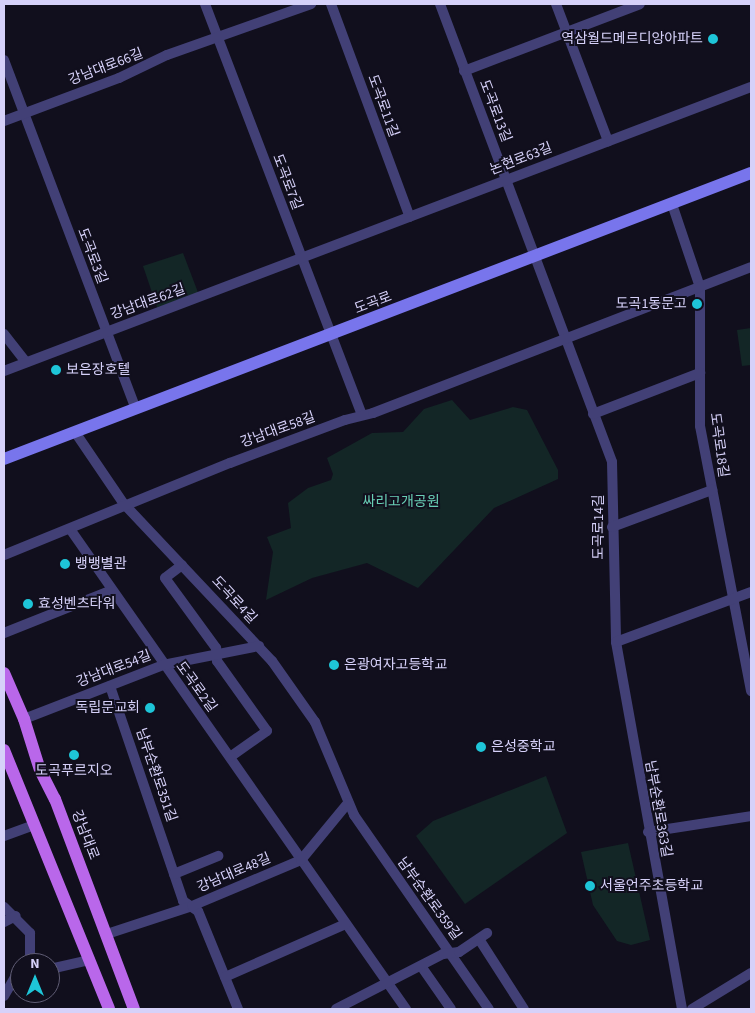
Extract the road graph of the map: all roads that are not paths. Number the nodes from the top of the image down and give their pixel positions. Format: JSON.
{"nodes":[{"id":1,"x":205,"y":4,"type":"edge"},
{"id":2,"x":311,"y":4,"type":"edge"},
{"id":3,"x":331,"y":4,"type":"edge"},
{"id":4,"x":440,"y":4,"type":"edge"},
{"id":5,"x":556,"y":4,"type":"edge"},
{"id":6,"x":640,"y":4,"type":"edge"},
{"id":7,"x":567,"y":32,"type":"junction"},
{"id":8,"x":218,"y":38,"type":"junction"},
{"id":9,"x":4,"y":60,"type":"edge"},
{"id":10,"x":464,"y":71,"type":"junction"},
{"id":11,"x":751,"y":87,"type":"edge"},
{"id":12,"x":24,"y":113,"type":"junction"},
{"id":13,"x":4,"y":121,"type":"edge"},
{"id":14,"x":608,"y":141,"type":"junction"},
{"id":15,"x":751,"y":173,"type":"edge"},
{"id":16,"x":506,"y":179,"type":"junction"},
{"id":17,"x":672,"y":204,"type":"junction"},
{"id":18,"x":410,"y":217,"type":"junction"},
{"id":19,"x":536,"y":256,"type":"junction"},
{"id":20,"x":301,"y":258,"type":"junction"},
{"id":21,"x":751,"y":267,"type":"edge"},
{"id":22,"x":700,"y":287,"type":"junction"},
{"id":23,"x":106,"y":332,"type":"junction"},
{"id":24,"x":4,"y":334,"type":"edge"},
{"id":25,"x":331,"y":335,"type":"junction"},
{"id":26,"x":564,"y":339,"type":"junction"},
{"id":27,"x":26,"y":362,"type":"junction"},
{"id":28,"x":4,"y":371,"type":"edge"},
{"id":29,"x":700,"y":373,"type":"junction"},
{"id":30,"x":136,"y":409,"type":"junction"},
{"id":31,"x":593,"y":414,"type":"junction"},
{"id":32,"x":362,"y":415,"type":"junction"},
{"id":33,"x":74,"y":432,"type":"junction"},
{"id":34,"x":4,"y":459,"type":"edge"},
{"id":35,"x":712,"y":490,"type":"junction"},
{"id":36,"x":124,"y":504,"type":"junction"},
{"id":37,"x":612,"y":527,"type":"junction"},
{"id":38,"x":70,"y":529,"type":"junction"},
{"id":39,"x":4,"y":555,"type":"edge"},
{"id":40,"x":182,"y":565,"type":"junction"},
{"id":41,"x":112,"y":590,"type":"junction"},
{"id":42,"x":751,"y":592,"type":"edge"},
{"id":43,"x":732,"y":599,"type":"junction"},
{"id":44,"x":4,"y":633,"type":"edge"},
{"id":45,"x":616,"y":642,"type":"junction"},
{"id":46,"x":258,"y":646,"type":"junction"},
{"id":47,"x":217,"y":654,"type":"junction"},
{"id":48,"x":164,"y":665,"type":"junction"},
{"id":49,"x":4,"y":673,"type":"edge"},
{"id":50,"x":110,"y":686,"type":"junction"},
{"id":51,"x":751,"y":691,"type":"edge"},
{"id":52,"x":24,"y":719,"type":"junction"},
{"id":53,"x":4,"y":753,"type":"edge"},
{"id":54,"x":230,"y":757,"type":"junction"},
{"id":55,"x":348,"y":803,"type":"junction"},
{"id":56,"x":751,"y":816,"type":"edge"},
{"id":57,"x":34,"y":826,"type":"junction"},
{"id":58,"x":648,"y":832,"type":"junction"},
{"id":59,"x":4,"y":836,"type":"edge"},
{"id":60,"x":218,"y":856,"type":"dead end"},
{"id":61,"x":301,"y":860,"type":"junction"},
{"id":62,"x":174,"y":874,"type":"junction"},
{"id":63,"x":4,"y":906,"type":"edge"},
{"id":64,"x":192,"y":906,"type":"junction"},
{"id":65,"x":16,"y":916,"type":"junction"},
{"id":66,"x":4,"y":922,"type":"edge"},
{"id":67,"x":346,"y":924,"type":"junction"},
{"id":68,"x":107,"y":934,"type":"junction"},
{"id":69,"x":450,"y":952,"type":"junction"},
{"id":70,"x":30,"y":953,"type":"edge"},
{"id":71,"x":90,"y":960,"type":"junction"},
{"id":72,"x":421,"y":966,"type":"junction"},
{"id":73,"x":60,"y":967,"type":"edge"},
{"id":74,"x":751,"y":973,"type":"edge"},
{"id":75,"x":225,"y":977,"type":"junction"},
{"id":76,"x":387,"y":984,"type":"junction"},
{"id":77,"x":343,"y":1008,"type":"edge"},
{"id":78,"x":108,"y":1009,"type":"edge"},
{"id":79,"x":134,"y":1009,"type":"edge"},
{"id":80,"x":238,"y":1009,"type":"edge"},
{"id":81,"x":406,"y":1009,"type":"edge"},
{"id":82,"x":451,"y":1009,"type":"edge"},
{"id":83,"x":489,"y":1009,"type":"edge"},
{"id":84,"x":524,"y":1009,"type":"edge"},
{"id":85,"x":682,"y":1009,"type":"edge"},
{"id":86,"x":692,"y":1009,"type":"edge"}],
"edges":[{"from":1,"to":8,"type":"street","name":"도곡로7길"},
{"from":2,"to":8,"type":"street","name":"강남대로66길"},
{"from":3,"to":18,"type":"street","name":"도곡로11길"},
{"from":4,"to":10,"type":"street","name":"도곡로13길"},
{"from":5,"to":7,"type":"street"},
{"from":6,"to":7,"type":"street"},
{"from":7,"to":10,"type":"street"},
{"from":7,"to":14,"type":"street"},
{"from":8,"to":12,"type":"street","name":"강남대로66길"},
{"from":8,"to":20,"type":"street","name":"도곡로7길"},
{"from":9,"to":12,"type":"street","name":"도곡로3길"},
{"from":10,"to":16,"type":"street","name":"도곡로13길"},
{"from":11,"to":14,"type":"street","name":"논현로63길"},
{"from":12,"to":13,"type":"street","name":"강남대로66길"},
{"from":12,"to":23,"type":"street","name":"도곡로3길"},
{"from":14,"to":16,"type":"street","name":"논현로63길"},
{"from":15,"to":17,"type":"main road","name":"도곡로"},
{"from":16,"to":18,"type":"street","name":"논현로63길"},
{"from":16,"to":19,"type":"street","name":"도곡로13길"},
{"from":17,"to":19,"type":"main road","name":"도곡로"},
{"from":17,"to":22,"type":"street","name":"도곡로18길"},
{"from":18,"to":20,"type":"street","name":"논현로63길"},
{"from":19,"to":25,"type":"main road","name":"도곡로"},
{"from":19,"to":26,"type":"street","name":"도곡로14길"},
{"from":20,"to":23,"type":"street","name":"강남대로62길"},
{"from":20,"to":25,"type":"street","name":"도곡로7길"},
{"from":21,"to":22,"type":"street","name":"강남대로58길"},
{"from":22,"to":26,"type":"street","name":"강남대로58길"},
{"from":22,"to":29,"type":"street","name":"도곡로18길"},
{"from":23,"to":27,"type":"street","name":"강남대로62길"},
{"from":23,"to":30,"type":"street","name":"도곡로3길"},
{"from":24,"to":27,"type":"street"},
{"from":25,"to":30,"type":"main road","name":"도곡로"},
{"from":25,"to":32,"type":"street","name":"도곡로7길"},
{"from":26,"to":31,"type":"street","name":"도곡로14길"},
{"from":26,"to":32,"type":"street","name":"강남대로58길"},
{"from":27,"to":28,"type":"street","name":"강남대로62길"},
{"from":29,"to":31,"type":"street"},
{"from":29,"to":35,"type":"street","name":"도곡로18길"},
{"from":30,"to":33,"type":"main road","name":"도곡로"},
{"from":31,"to":37,"type":"street","name":"도곡로14길"},
{"from":32,"to":36,"type":"street","name":"강남대로58길"},
{"from":33,"to":34,"type":"main road","name":"도곡로"},
{"from":33,"to":36,"type":"street","name":"도곡로4길"},
{"from":35,"to":37,"type":"street"},
{"from":35,"to":43,"type":"street","name":"도곡로18길"},
{"from":36,"to":38,"type":"street","name":"강남대로58길"},
{"from":36,"to":40,"type":"street","name":"도곡로4길"},
{"from":37,"to":45,"type":"street","name":"도곡로14길"},
{"from":38,"to":39,"type":"street","name":"강남대로58길"},
{"from":38,"to":41,"type":"street","name":"도곡로2길"},
{"from":40,"to":46,"type":"street","name":"도곡로4길"},
{"from":40,"to":47,"type":"street"},
{"from":41,"to":44,"type":"street"},
{"from":41,"to":48,"type":"street","name":"도곡로2길"},
{"from":42,"to":43,"type":"street"},
{"from":43,"to":45,"type":"street"},
{"from":43,"to":51,"type":"street","name":"도곡로18길"},
{"from":45,"to":58,"type":"street","name":"남부순환로363길"},
{"from":46,"to":47,"type":"street","name":"강남대로54길"},
{"from":46,"to":55,"type":"street","name":"도곡로4길"},
{"from":47,"to":48,"type":"street","name":"강남대로54길"},
{"from":47,"to":54,"type":"street"},
{"from":48,"to":50,"type":"street","name":"강남대로54길"},
{"from":48,"to":54,"type":"street","name":"도곡로2길"},
{"from":49,"to":52,"type":"main road","name":"강남대로"},
{"from":50,"to":52,"type":"street","name":"강남대로54길"},
{"from":50,"to":62,"type":"street","name":"남부순환로351길"},
{"from":52,"to":68,"type":"main road","name":"강남대로"},
{"from":53,"to":57,"type":"main road"},
{"from":54,"to":61,"type":"street","name":"도곡로2길"},
{"from":55,"to":61,"type":"street","name":"강남대로48길"},
{"from":55,"to":69,"type":"street","name":"남부순환로359길"},
{"from":56,"to":58,"type":"street"},
{"from":57,"to":59,"type":"street"},
{"from":57,"to":71,"type":"main road"},
{"from":58,"to":85,"type":"street","name":"남부순환로363길"},
{"from":60,"to":62,"type":"street"},
{"from":61,"to":64,"type":"street","name":"강남대로48길"},
{"from":61,"to":67,"type":"street","name":"도곡로2길"},
{"from":62,"to":64,"type":"street","name":"남부순환로351길"},
{"from":63,"to":65,"type":"street"},
{"from":64,"to":68,"type":"street","name":"강남대로48길"},
{"from":64,"to":75,"type":"street","name":"남부순환로351길"},
{"from":65,"to":66,"type":"street"},
{"from":65,"to":70,"type":"street"},
{"from":67,"to":75,"type":"street"},
{"from":67,"to":76,"type":"street","name":"도곡로2길"},
{"from":68,"to":79,"type":"main road","name":"강남대로"},
{"from":69,"to":72,"type":"street"},
{"from":69,"to":83,"type":"street","name":"남부순환로359길"},
{"from":69,"to":84,"type":"street"},
{"from":71,"to":73,"type":"street"},
{"from":71,"to":78,"type":"main road"},
{"from":72,"to":76,"type":"street"},
{"from":72,"to":82,"type":"street"},
{"from":74,"to":86,"type":"street"},
{"from":75,"to":80,"type":"street","name":"남부순환로351길"},
{"from":76,"to":77,"type":"street"},
{"from":76,"to":81,"type":"street","name":"도곡로2길"}]}
